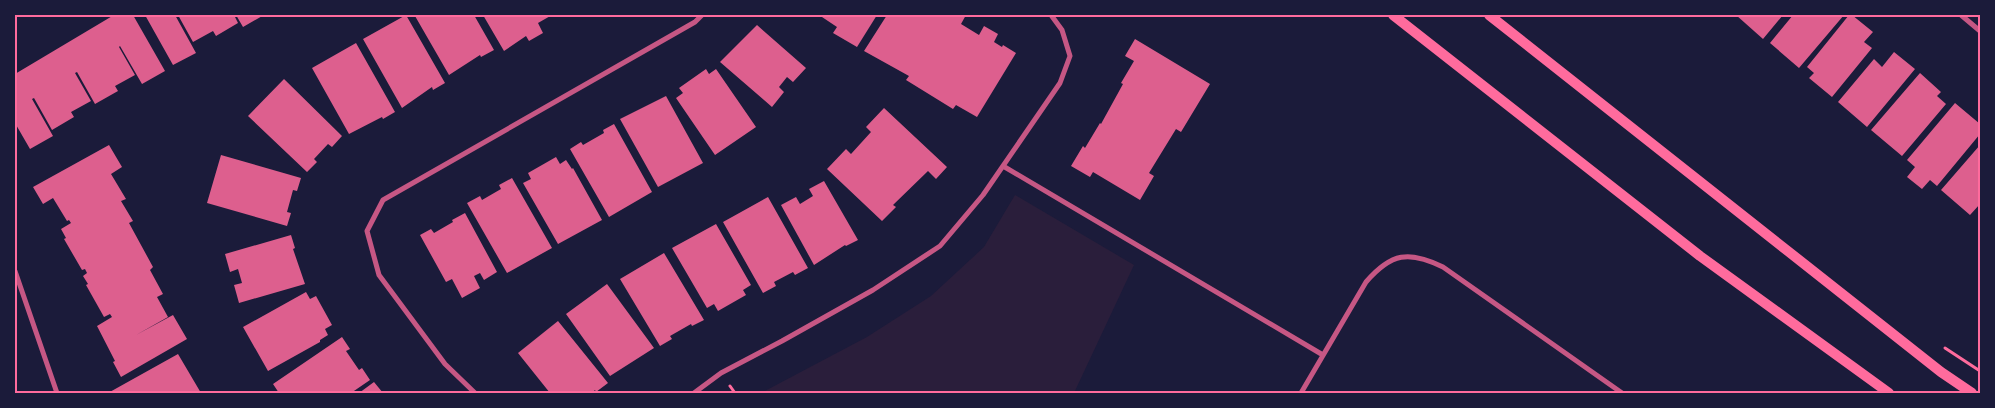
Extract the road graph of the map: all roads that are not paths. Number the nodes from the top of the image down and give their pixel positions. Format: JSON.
{"nodes":[{"id":1,"x":702,"y":15,"type":"edge"},
{"id":2,"x":1051,"y":15,"type":"edge"},
{"id":3,"x":1393,"y":15,"type":"edge"},
{"id":4,"x":1489,"y":15,"type":"edge"},
{"id":5,"x":1961,"y":15,"type":"edge"},
{"id":6,"x":1980,"y":31,"type":"edge"},
{"id":7,"x":1003,"y":166,"type":"junction"},
{"id":8,"x":15,"y":271,"type":"edge"},
{"id":9,"x":1323,"y":355,"type":"junction"},
{"id":10,"x":57,"y":393,"type":"edge"},
{"id":11,"x":474,"y":393,"type":"edge"},
{"id":12,"x":694,"y":393,"type":"edge"},
{"id":13,"x":1301,"y":393,"type":"edge"},
{"id":14,"x":1622,"y":393,"type":"edge"},
{"id":15,"x":1888,"y":393,"type":"edge"},
{"id":16,"x":1972,"y":393,"type":"edge"}],
"edges":[{"from":1,"to":11,"type":"street"},
{"from":2,"to":7,"type":"street"},
{"from":3,"to":15,"type":"main road"},
{"from":4,"to":16,"type":"main road"},
{"from":5,"to":6,"type":"street"},
{"from":7,"to":9,"type":"street"},
{"from":7,"to":12,"type":"street"},
{"from":8,"to":10,"type":"street"},
{"from":9,"to":13,"type":"street"},
{"from":9,"to":14,"type":"street"}]}
